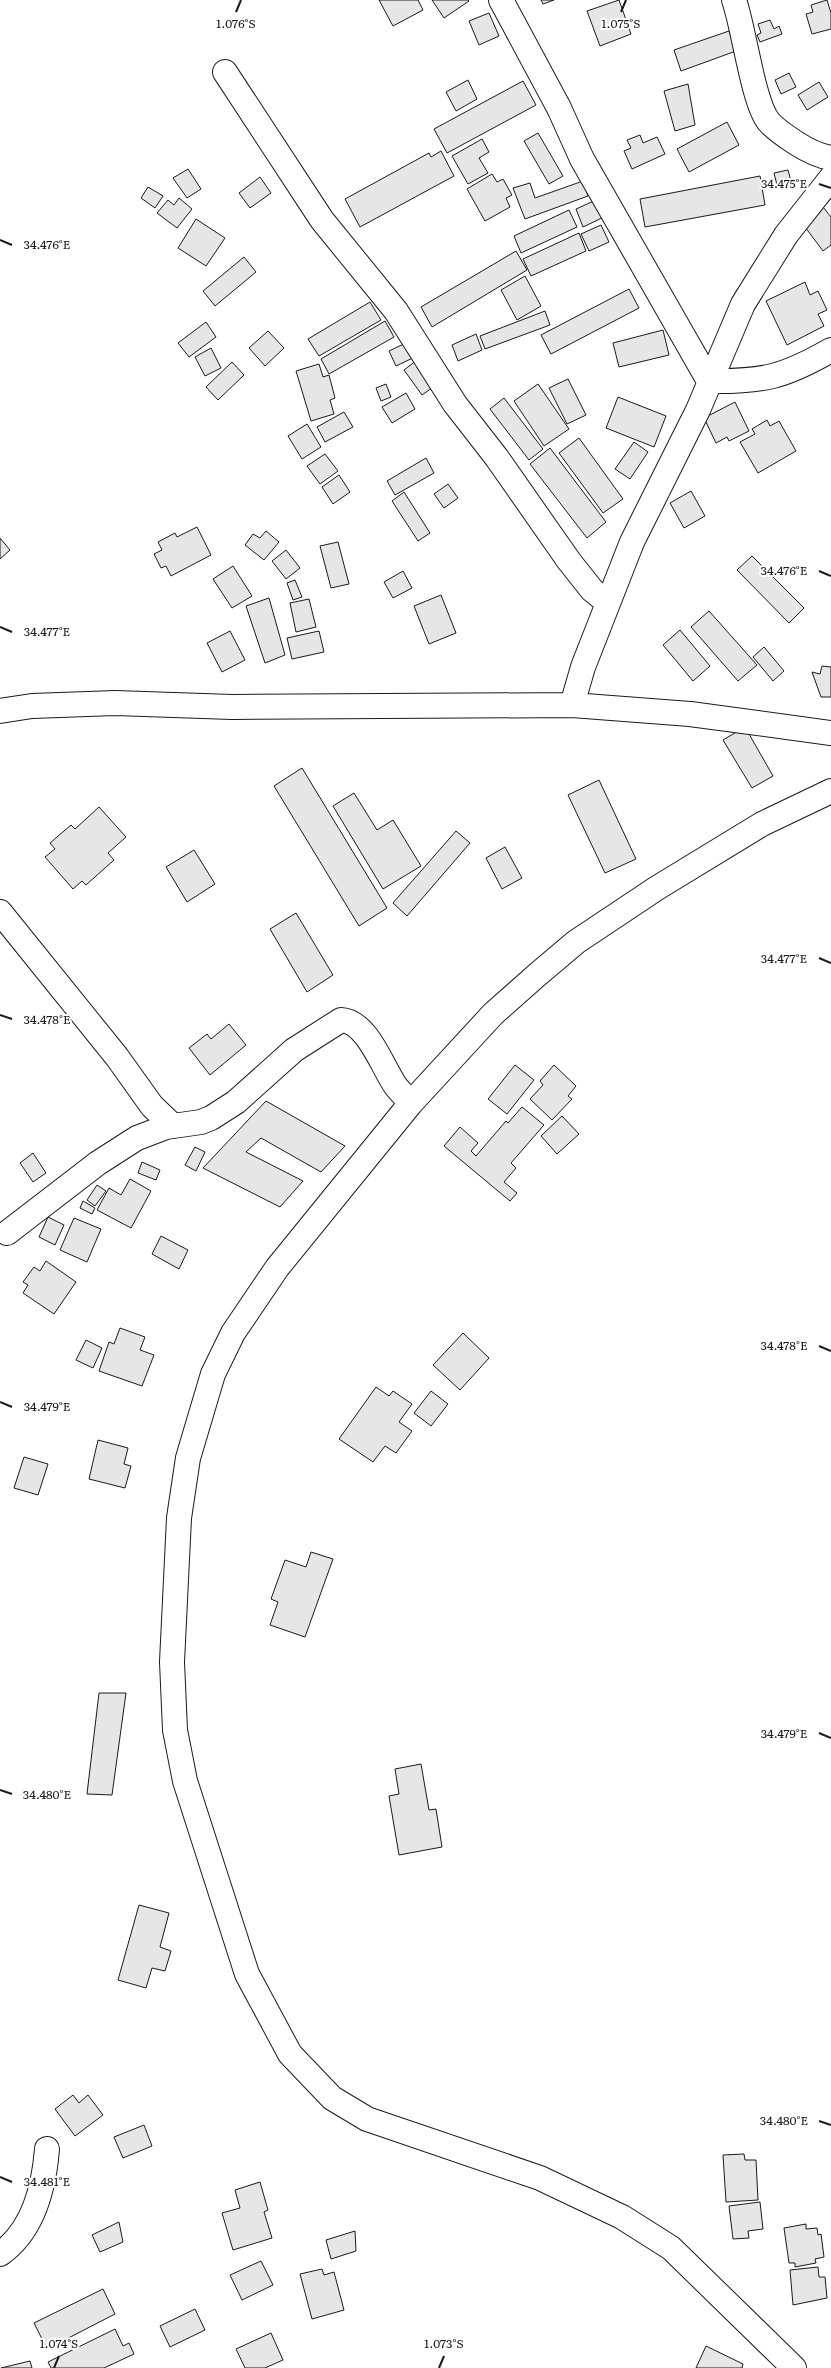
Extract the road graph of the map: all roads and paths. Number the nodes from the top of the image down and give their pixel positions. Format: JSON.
{"nodes":[{"id":1,"x":501,"y":0,"type":"edge"},
{"id":2,"x":734,"y":0,"type":"edge"},
{"id":3,"x":225,"y":72,"type":"dead end"},
{"id":4,"x":831,"y":158,"type":"edge"},
{"id":5,"x":831,"y":178,"type":"edge"},
{"id":6,"x":831,"y":350,"type":"edge"},
{"id":7,"x":709,"y":381,"type":"junction"},
{"id":8,"x":608,"y":603,"type":"junction"},
{"id":9,"x":572,"y":705,"type":"junction"},
{"id":10,"x":0,"y":711,"type":"edge"},
{"id":11,"x":831,"y":733,"type":"edge"},
{"id":12,"x":831,"y":791,"type":"edge"},
{"id":13,"x":0,"y":912,"type":"edge"},
{"id":14,"x":411,"y":1103,"type":"junction"},
{"id":15,"x":172,"y":1126,"type":"junction"},
{"id":16,"x":7,"y":1233,"type":"dead end"},
{"id":17,"x":47,"y":2150,"type":"dead end"},
{"id":18,"x":0,"y":2254,"type":"edge"},
{"id":19,"x":794,"y":2368,"type":"edge"}],
"edges":[{"from":1,"to":7,"type":"street"},
{"from":2,"to":4,"type":"street"},
{"from":3,"to":8,"type":"street"},
{"from":5,"to":7,"type":"street"},
{"from":6,"to":7,"type":"street"},
{"from":7,"to":8,"type":"street"},
{"from":8,"to":9,"type":"street"},
{"from":9,"to":10,"type":"street"},
{"from":9,"to":11,"type":"street"},
{"from":12,"to":14,"type":"street"},
{"from":13,"to":15,"type":"street"},
{"from":14,"to":15,"type":"street"},
{"from":14,"to":19,"type":"street"},
{"from":15,"to":16,"type":"street"},
{"from":17,"to":18,"type":"street"}]}
